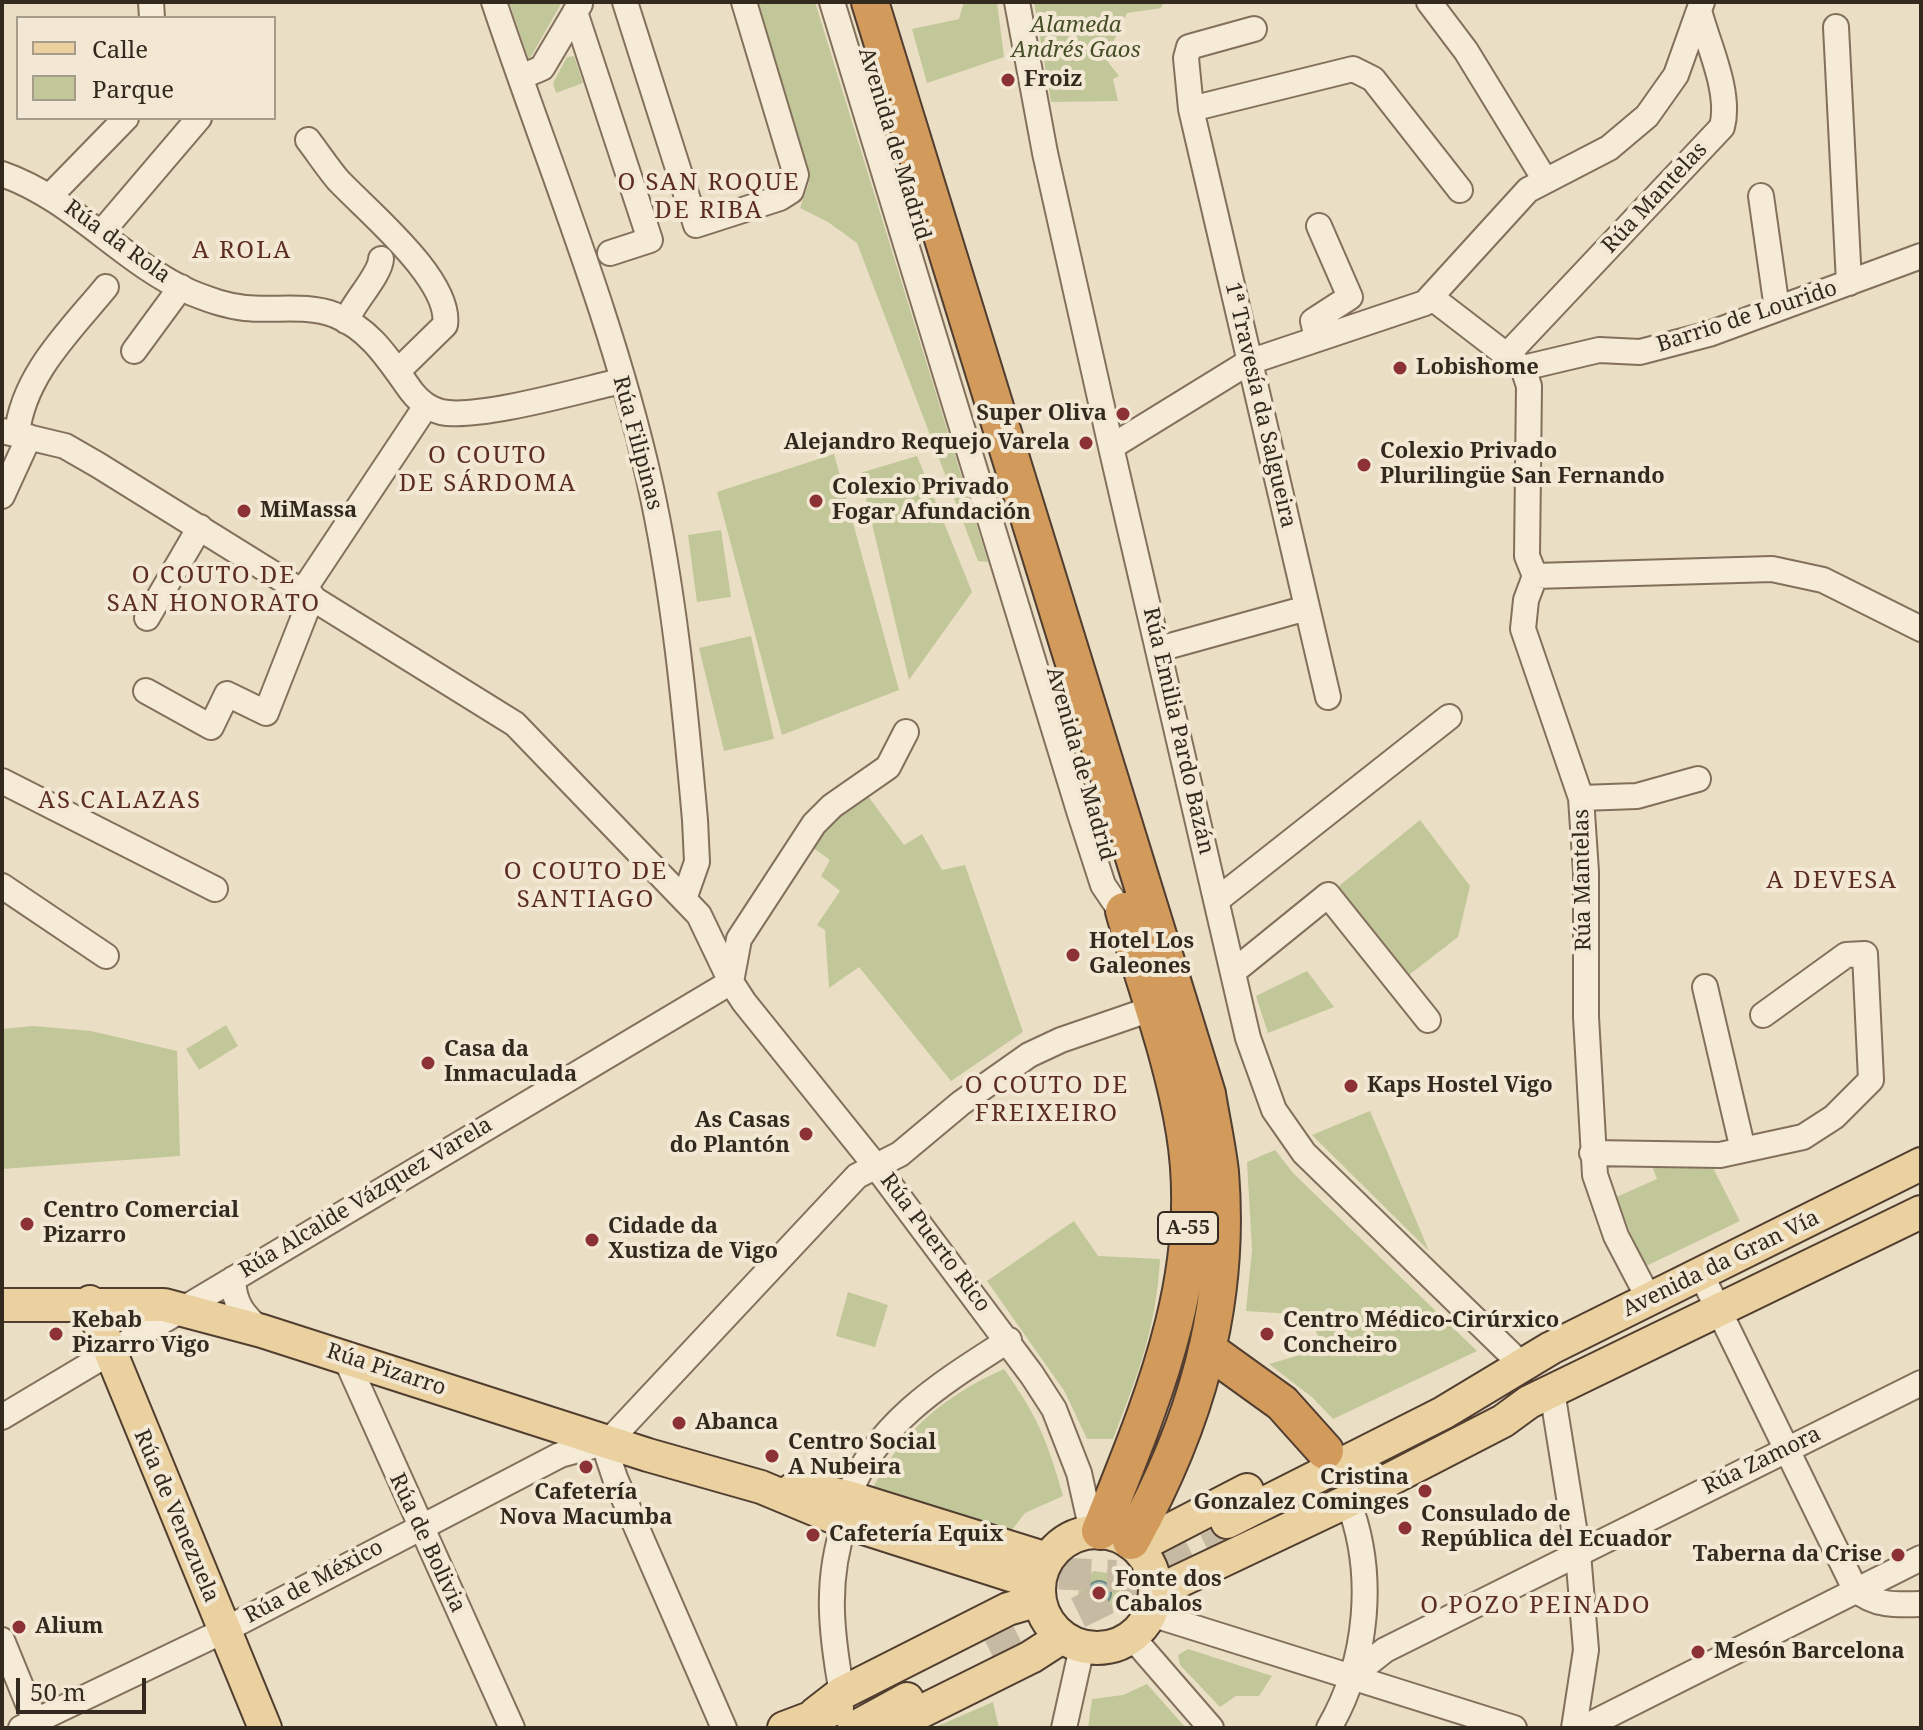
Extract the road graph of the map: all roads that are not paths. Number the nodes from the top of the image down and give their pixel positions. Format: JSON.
{"nodes":[{"id":1,"x":494,"y":2,"type":"edge"},
{"id":2,"x":744,"y":2,"type":"edge"},
{"id":3,"x":832,"y":2,"type":"edge"},
{"id":4,"x":851,"y":2,"type":"edge"},
{"id":5,"x":870,"y":2,"type":"edge"},
{"id":6,"x":888,"y":2,"type":"edge"},
{"id":7,"x":1017,"y":2,"type":"edge"},
{"id":8,"x":1429,"y":2,"type":"edge"},
{"id":9,"x":632,"y":4,"type":"edge"},
{"id":10,"x":578,"y":7,"type":"edge"},
{"id":11,"x":1701,"y":8,"type":"edge"},
{"id":12,"x":1836,"y":27,"type":"dead end"},
{"id":13,"x":1254,"y":29,"type":"dead end"},
{"id":14,"x":521,"y":77,"type":"junction"},
{"id":15,"x":1192,"y":111,"type":"junction"},
{"id":16,"x":124,"y":120,"type":"edge"},
{"id":17,"x":197,"y":120,"type":"edge"},
{"id":18,"x":308,"y":140,"type":"dead end"},
{"id":19,"x":2,"y":174,"type":"edge"},
{"id":20,"x":1545,"y":180,"type":"junction"},
{"id":21,"x":1460,"y":190,"type":"dead end"},
{"id":22,"x":51,"y":195,"type":"junction"},
{"id":23,"x":1761,"y":196,"type":"dead end"},
{"id":24,"x":1319,"y":226,"type":"dead end"},
{"id":25,"x":101,"y":233,"type":"junction"},
{"id":26,"x":610,"y":253,"type":"dead end"},
{"id":27,"x":1921,"y":256,"type":"edge"},
{"id":28,"x":381,"y":259,"type":"dead end"},
{"id":29,"x":1849,"y":283,"type":"junction"},
{"id":30,"x":106,"y":287,"type":"dead end"},
{"id":31,"x":181,"y":287,"type":"junction"},
{"id":32,"x":1431,"y":297,"type":"junction"},
{"id":33,"x":1777,"y":309,"type":"junction"},
{"id":34,"x":346,"y":321,"type":"junction"},
{"id":35,"x":1317,"y":338,"type":"junction"},
{"id":36,"x":134,"y":351,"type":"dead end"},
{"id":37,"x":1515,"y":361,"type":"junction"},
{"id":38,"x":1249,"y":362,"type":"junction"},
{"id":39,"x":399,"y":370,"type":"junction"},
{"id":40,"x":621,"y":381,"type":"junction"},
{"id":41,"x":426,"y":406,"type":"junction"},
{"id":42,"x":16,"y":434,"type":"edge"},
{"id":43,"x":1111,"y":447,"type":"junction"},
{"id":44,"x":2,"y":496,"type":"edge"},
{"id":45,"x":200,"y":527,"type":"junction"},
{"id":46,"x":1535,"y":576,"type":"junction"},
{"id":47,"x":307,"y":594,"type":"junction"},
{"id":48,"x":1307,"y":608,"type":"junction"},
{"id":49,"x":147,"y":618,"type":"dead end"},
{"id":50,"x":1921,"y":629,"type":"edge"},
{"id":51,"x":1159,"y":649,"type":"junction"},
{"id":52,"x":146,"y":691,"type":"dead end"},
{"id":53,"x":1328,"y":697,"type":"dead end"},
{"id":54,"x":1449,"y":717,"type":"dead end"},
{"id":55,"x":906,"y":732,"type":"dead end"},
{"id":56,"x":1698,"y":779,"type":"dead end"},
{"id":57,"x":2,"y":781,"type":"edge"},
{"id":58,"x":1581,"y":798,"type":"junction"},
{"id":59,"x":2,"y":886,"type":"edge"},
{"id":60,"x":215,"y":889,"type":"dead end"},
{"id":61,"x":684,"y":899,"type":"junction"},
{"id":62,"x":1217,"y":900,"type":"junction"},
{"id":63,"x":1137,"y":915,"type":"junction"},
{"id":64,"x":106,"y":956,"type":"dead end"},
{"id":65,"x":1233,"y":972,"type":"junction"},
{"id":66,"x":731,"y":982,"type":"junction"},
{"id":67,"x":1705,"y":987,"type":"dead end"},
{"id":68,"x":1154,"y":1008,"type":"junction"},
{"id":69,"x":1763,"y":1015,"type":"dead end"},
{"id":70,"x":1428,"y":1020,"type":"dead end"},
{"id":71,"x":1743,"y":1150,"type":"junction"},
{"id":72,"x":1592,"y":1153,"type":"junction"},
{"id":73,"x":1921,"y":1164,"type":"edge"},
{"id":74,"x":875,"y":1165,"type":"junction"},
{"id":75,"x":1919,"y":1218,"type":"edge"},
{"id":76,"x":1701,"y":1274,"type":"junction"},
{"id":77,"x":233,"y":1279,"type":"junction"},
{"id":78,"x":1649,"y":1299,"type":"junction"},
{"id":79,"x":90,"y":1302,"type":"junction"},
{"id":80,"x":2,"y":1305,"type":"edge"},
{"id":81,"x":181,"y":1309,"type":"junction"},
{"id":82,"x":1719,"y":1310,"type":"junction"},
{"id":83,"x":262,"y":1331,"type":"junction"},
{"id":84,"x":1009,"y":1340,"type":"junction"},
{"id":85,"x":1207,"y":1349,"type":"junction"},
{"id":86,"x":109,"y":1354,"type":"junction"},
{"id":87,"x":345,"y":1357,"type":"junction"},
{"id":88,"x":1521,"y":1364,"type":"junction"},
{"id":89,"x":1921,"y":1383,"type":"edge"},
{"id":90,"x":1540,"y":1397,"type":"junction"},
{"id":91,"x":2,"y":1417,"type":"edge"},
{"id":92,"x":608,"y":1442,"type":"junction"},
{"id":93,"x":1788,"y":1449,"type":"junction"},
{"id":94,"x":1325,"y":1451,"type":"junction"},
{"id":95,"x":761,"y":1487,"type":"junction"},
{"id":96,"x":810,"y":1492,"type":"junction"},
{"id":97,"x":1348,"y":1501,"type":"junction"},
{"id":98,"x":846,"y":1509,"type":"junction"},
{"id":99,"x":884,"y":1520,"type":"dead end"},
{"id":100,"x":420,"y":1526,"type":"junction"},
{"id":101,"x":1115,"y":1538,"type":"junction"},
{"id":102,"x":1578,"y":1553,"type":"junction"},
{"id":103,"x":1916,"y":1560,"type":"edge"},
{"id":104,"x":1042,"y":1581,"type":"junction"},
{"id":105,"x":1855,"y":1589,"type":"junction"},
{"id":106,"x":1916,"y":1604,"type":"edge"},
{"id":107,"x":1146,"y":1614,"type":"junction"},
{"id":108,"x":224,"y":1630,"type":"junction"},
{"id":109,"x":2,"y":1640,"type":"edge"},
{"id":110,"x":1072,"y":1642,"type":"junction"},
{"id":111,"x":1352,"y":1676,"type":"junction"},
{"id":112,"x":842,"y":1693,"type":"junction"},
{"id":113,"x":815,"y":1714,"type":"junction"},
{"id":114,"x":32,"y":1726,"type":"edge"},
{"id":115,"x":265,"y":1728,"type":"edge"},
{"id":116,"x":512,"y":1728,"type":"edge"},
{"id":117,"x":724,"y":1728,"type":"edge"},
{"id":118,"x":784,"y":1728,"type":"edge"},
{"id":119,"x":854,"y":1728,"type":"edge"},
{"id":120,"x":888,"y":1728,"type":"edge"},
{"id":121,"x":1064,"y":1728,"type":"edge"},
{"id":122,"x":1211,"y":1728,"type":"edge"},
{"id":123,"x":1329,"y":1728,"type":"edge"},
{"id":124,"x":1514,"y":1728,"type":"edge"},
{"id":125,"x":1574,"y":1728,"type":"edge"},
{"id":126,"x":1583,"y":1728,"type":"edge"}],
"edges":[{"from":1,"to":14,"type":"street","name":"Rúa Filipinas"},
{"from":2,"to":9,"type":"street"},
{"from":3,"to":63,"type":"street"},
{"from":4,"to":63,"type":"highway","name":"Avenida de Madrid","number":"A-55"},
{"from":5,"to":63,"type":"highway","name":"Avenida de Madrid","number":"A-55"},
{"from":6,"to":63,"type":"street","name":"Avenida de Madrid"},
{"from":7,"to":43,"type":"street","name":"Rúa Emilia Pardo Bazán"},
{"from":8,"to":20,"type":"street"},
{"from":10,"to":14,"type":"street"},
{"from":10,"to":26,"type":"street"},
{"from":11,"to":20,"type":"street"},
{"from":11,"to":37,"type":"street","name":"Rúa Mantelas"},
{"from":12,"to":29,"type":"street"},
{"from":13,"to":15,"type":"street","name":"1ª Travesía da Salgueira"},
{"from":14,"to":40,"type":"street","name":"Rúa Filipinas"},
{"from":15,"to":21,"type":"street"},
{"from":15,"to":38,"type":"street","name":"1ª Travesía da Salgueira"},
{"from":16,"to":22,"type":"street"},
{"from":17,"to":25,"type":"street"},
{"from":18,"to":39,"type":"street"},
{"from":19,"to":22,"type":"street","name":"Rúa da Rola"},
{"from":20,"to":32,"type":"street"},
{"from":22,"to":25,"type":"street","name":"Rúa da Rola"},
{"from":23,"to":33,"type":"street"},
{"from":24,"to":35,"type":"street"},
{"from":25,"to":31,"type":"street","name":"Rúa da Rola"},
{"from":27,"to":29,"type":"street","name":"Barrio de Lourido"},
{"from":28,"to":34,"type":"street"},
{"from":29,"to":33,"type":"street","name":"Barrio de Lourido"},
{"from":30,"to":42,"type":"street"},
{"from":31,"to":34,"type":"street","name":"Rúa da Rola"},
{"from":31,"to":36,"type":"street"},
{"from":32,"to":35,"type":"street"},
{"from":32,"to":37,"type":"street"},
{"from":33,"to":37,"type":"street","name":"Barrio de Lourido"},
{"from":34,"to":39,"type":"street","name":"Rúa da Rola"},
{"from":35,"to":38,"type":"street"},
{"from":37,"to":46,"type":"street","name":"Rúa Mantelas"},
{"from":38,"to":43,"type":"street"},
{"from":38,"to":48,"type":"street","name":"1ª Travesía da Salgueira"},
{"from":39,"to":41,"type":"street","name":"Rúa da Rola"},
{"from":40,"to":41,"type":"street"},
{"from":40,"to":61,"type":"street","name":"Rúa Filipinas"},
{"from":41,"to":47,"type":"street"},
{"from":42,"to":44,"type":"street"},
{"from":42,"to":45,"type":"street","name":"Rúa Puerto Rico"},
{"from":43,"to":51,"type":"street","name":"Rúa Emilia Pardo Bazán"},
{"from":45,"to":47,"type":"street","name":"Rúa Puerto Rico"},
{"from":45,"to":49,"type":"street"},
{"from":46,"to":50,"type":"street"},
{"from":46,"to":58,"type":"street","name":"Rúa Mantelas"},
{"from":47,"to":52,"type":"street"},
{"from":47,"to":61,"type":"street","name":"Rúa Puerto Rico"},
{"from":48,"to":51,"type":"street"},
{"from":48,"to":53,"type":"street","name":"1ª Travesía da Salgueira"},
{"from":51,"to":62,"type":"street","name":"Rúa Emilia Pardo Bazán"},
{"from":54,"to":62,"type":"street"},
{"from":55,"to":66,"type":"street"},
{"from":56,"to":58,"type":"street"},
{"from":57,"to":60,"type":"street"},
{"from":58,"to":72,"type":"street","name":"Rúa Mantelas"},
{"from":59,"to":64,"type":"street"},
{"from":61,"to":66,"type":"street","name":"Rúa Puerto Rico"},
{"from":62,"to":65,"type":"street","name":"Rúa Emilia Pardo Bazán"},
{"from":63,"to":68,"type":"highway","name":"Avenida de Madrid","number":"A-55"},
{"from":63,"to":85,"type":"highway","name":"Avenida de Madrid","number":"A-55"},
{"from":65,"to":70,"type":"street"},
{"from":65,"to":88,"type":"street","name":"Rúa Emilia Pardo Bazán"},
{"from":66,"to":74,"type":"street","name":"Rúa Puerto Rico"},
{"from":66,"to":77,"type":"street","name":"Rúa Alcalde Vázquez Varela"},
{"from":67,"to":71,"type":"street"},
{"from":68,"to":74,"type":"street"},
{"from":68,"to":101,"type":"highway","name":"Avenida de Madrid","number":"A-55"},
{"from":69,"to":71,"type":"street"},
{"from":71,"to":72,"type":"street"},
{"from":72,"to":78,"type":"street","name":"Rúa Mantelas"},
{"from":73,"to":76,"type":"main road","name":"Avenida da Gran Vía"},
{"from":74,"to":84,"type":"street","name":"Rúa Puerto Rico"},
{"from":74,"to":92,"type":"street"},
{"from":75,"to":82,"type":"main road","name":"Avenida da Gran Vía"},
{"from":76,"to":78,"type":"main road","name":"Avenida da Gran Vía"},
{"from":76,"to":82,"type":"street"},
{"from":77,"to":81,"type":"street","name":"Rúa Alcalde Vázquez Varela"},
{"from":77,"to":83,"type":"street"},
{"from":78,"to":88,"type":"main road","name":"Avenida da Gran Vía"},
{"from":79,"to":80,"type":"main road","name":"Rúa Pizarro"},
{"from":79,"to":81,"type":"main road","name":"Rúa Pizarro"},
{"from":79,"to":86,"type":"main road","name":"Rúa de Venezuela"},
{"from":81,"to":83,"type":"main road","name":"Rúa Pizarro"},
{"from":81,"to":86,"type":"street","name":"Rúa Alcalde Vázquez Varela"},
{"from":82,"to":90,"type":"main road","name":"Avenida da Gran Vía"},
{"from":82,"to":93,"type":"street"},
{"from":83,"to":87,"type":"main road","name":"Rúa Pizarro"},
{"from":84,"to":98,"type":"street"},
{"from":84,"to":101,"type":"street","name":"Rúa Puerto Rico"},
{"from":85,"to":94,"type":"highway"},
{"from":85,"to":101,"type":"highway","name":"Avenida de Madrid","number":"A-55"},
{"from":86,"to":91,"type":"street","name":"Rúa Alcalde Vázquez Varela"},
{"from":86,"to":108,"type":"main road","name":"Rúa de Venezuela"},
{"from":87,"to":92,"type":"main road","name":"Rúa Pizarro"},
{"from":87,"to":100,"type":"street","name":"Rúa de Bolivia"},
{"from":88,"to":90,"type":"main road","name":"Avenida da Gran Vía"},
{"from":88,"to":94,"type":"main road","name":"Avenida da Gran Vía"},
{"from":89,"to":93,"type":"street","name":"Rúa Zamora"},
{"from":90,"to":97,"type":"main road","name":"Avenida da Gran Vía"},
{"from":90,"to":102,"type":"street"},
{"from":92,"to":95,"type":"main road","name":"Rúa Pizarro"},
{"from":92,"to":100,"type":"street","name":"Rúa de México"},
{"from":92,"to":117,"type":"street"},
{"from":93,"to":102,"type":"street","name":"Rúa Zamora"},
{"from":93,"to":105,"type":"street"},
{"from":94,"to":101,"type":"main road","name":"Avenida da Gran Vía"},
{"from":95,"to":96,"type":"main road","name":"Rúa Pizarro"},
{"from":95,"to":98,"type":"main road","name":"Rúa Pizarro"},
{"from":96,"to":98,"type":"main road","name":"Rúa Pizarro"},
{"from":96,"to":99,"type":"main road","name":"Rúa Pizarro"},
{"from":97,"to":107,"type":"main road","name":"Avenida da Gran Vía"},
{"from":97,"to":111,"type":"street"},
{"from":98,"to":104,"type":"main road","name":"Rúa Pizarro"},
{"from":98,"to":112,"type":"street"},
{"from":100,"to":108,"type":"street","name":"Rúa de México"},
{"from":100,"to":116,"type":"street","name":"Rúa de Bolivia"},
{"from":101,"to":104,"type":"main road"},
{"from":101,"to":107,"type":"main road"},
{"from":102,"to":111,"type":"street","name":"Rúa Zamora"},
{"from":102,"to":125,"type":"street"},
{"from":103,"to":105,"type":"street"},
{"from":103,"to":106,"type":"street"},
{"from":104,"to":110,"type":"main road"},
{"from":104,"to":112,"type":"main road"},
{"from":105,"to":106,"type":"street"},
{"from":105,"to":126,"type":"street"},
{"from":107,"to":110,"type":"main road"},
{"from":107,"to":111,"type":"street"},
{"from":107,"to":122,"type":"street"},
{"from":108,"to":114,"type":"street","name":"Rúa de México"},
{"from":108,"to":115,"type":"main road","name":"Rúa de Venezuela"},
{"from":109,"to":114,"type":"street"},
{"from":110,"to":120,"type":"main road"},
{"from":110,"to":121,"type":"street"},
{"from":111,"to":123,"type":"street"},
{"from":111,"to":124,"type":"street"},
{"from":112,"to":113,"type":"main road"},
{"from":113,"to":118,"type":"main road"},
{"from":113,"to":119,"type":"main road"}]}
